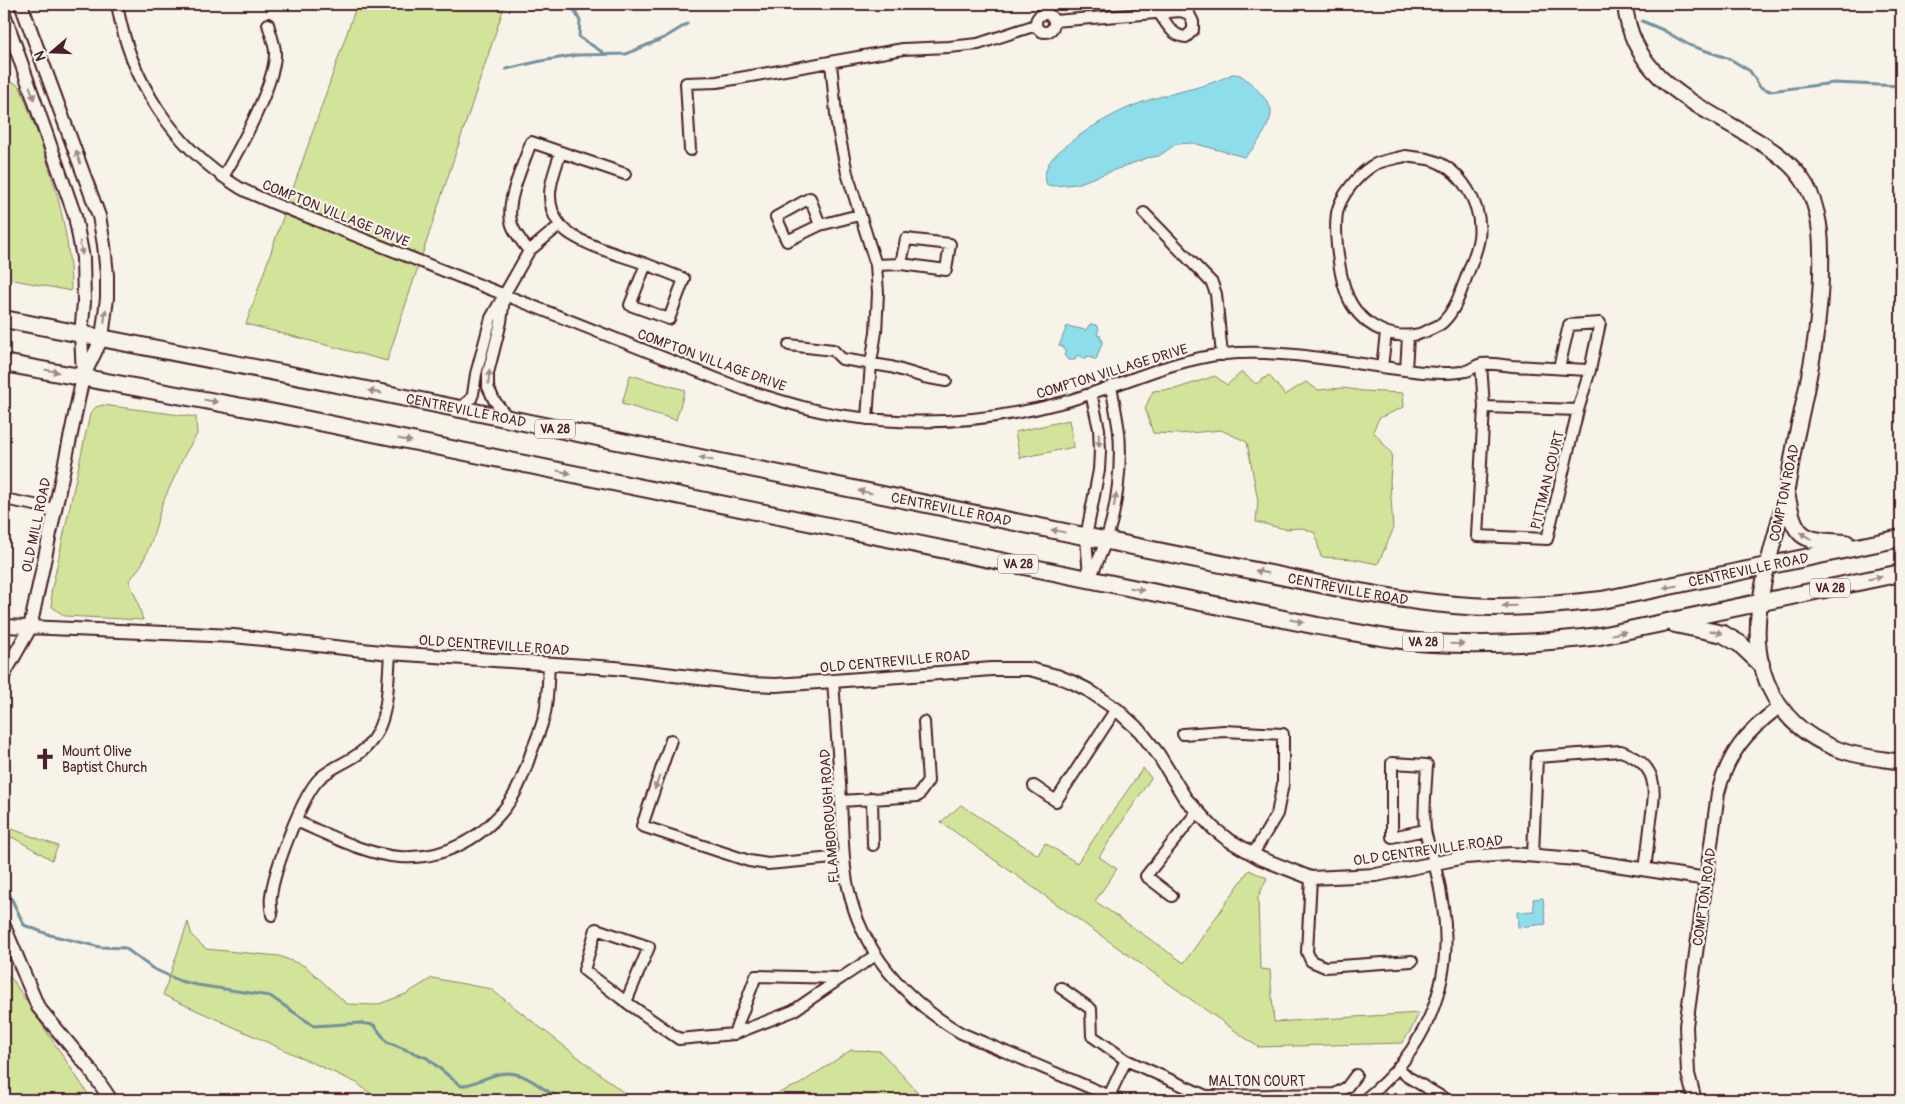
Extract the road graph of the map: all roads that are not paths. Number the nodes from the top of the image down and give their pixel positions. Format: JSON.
{"nodes":[{"id":1,"x":21,"y":4,"type":"edge"},
{"id":2,"x":117,"y":4,"type":"edge"},
{"id":3,"x":1625,"y":4,"type":"edge"},
{"id":4,"x":1159,"y":13,"type":"dead end"},
{"id":5,"x":4,"y":14,"type":"edge"},
{"id":6,"x":268,"y":24,"type":"dead end"},
{"id":7,"x":831,"y":63,"type":"junction"},
{"id":8,"x":690,"y":150,"type":"dead end"},
{"id":9,"x":561,"y":152,"type":"junction"},
{"id":10,"x":624,"y":174,"type":"dead end"},
{"id":11,"x":223,"y":177,"type":"junction"},
{"id":12,"x":1144,"y":213,"type":"dead end"},
{"id":13,"x":859,"y":215,"type":"junction"},
{"id":14,"x":560,"y":225,"type":"junction"},
{"id":15,"x":820,"y":225,"type":"junction"},
{"id":16,"x":529,"y":251,"type":"junction"},
{"id":17,"x":646,"y":264,"type":"junction"},
{"id":18,"x":901,"y":264,"type":"junction"},
{"id":19,"x":876,"y":265,"type":"junction"},
{"id":20,"x":504,"y":295,"type":"junction"},
{"id":21,"x":4,"y":319,"type":"edge"},
{"id":22,"x":1386,"y":333,"type":"junction"},
{"id":23,"x":81,"y":334,"type":"junction"},
{"id":24,"x":1408,"y":337,"type":"junction"},
{"id":25,"x":102,"y":338,"type":"junction"},
{"id":26,"x":788,"y":345,"type":"dead end"},
{"id":27,"x":1222,"y":355,"type":"junction"},
{"id":28,"x":4,"y":362,"type":"edge"},
{"id":29,"x":870,"y":363,"type":"junction"},
{"id":30,"x":1481,"y":364,"type":"junction"},
{"id":31,"x":1382,"y":367,"type":"junction"},
{"id":32,"x":1559,"y":368,"type":"junction"},
{"id":33,"x":1406,"y":370,"type":"junction"},
{"id":34,"x":1590,"y":370,"type":"junction"},
{"id":35,"x":83,"y":377,"type":"junction"},
{"id":36,"x":946,"y":381,"type":"dead end"},
{"id":37,"x":1111,"y":386,"type":"junction"},
{"id":38,"x":1091,"y":392,"type":"junction"},
{"id":39,"x":1484,"y":407,"type":"junction"},
{"id":40,"x":459,"y":409,"type":"junction"},
{"id":41,"x":1578,"y":410,"type":"junction"},
{"id":42,"x":867,"y":418,"type":"junction"},
{"id":43,"x":509,"y":419,"type":"junction"},
{"id":44,"x":1786,"y":493,"type":"junction"},
{"id":45,"x":4,"y":499,"type":"edge"},
{"id":46,"x":55,"y":509,"type":"junction"},
{"id":47,"x":1086,"y":537,"type":"junction"},
{"id":48,"x":1901,"y":538,"type":"edge"},
{"id":49,"x":1106,"y":541,"type":"junction"},
{"id":50,"x":1870,"y":544,"type":"junction"},
{"id":51,"x":1768,"y":566,"type":"junction"},
{"id":52,"x":1901,"y":573,"type":"edge"},
{"id":53,"x":1090,"y":579,"type":"junction"},
{"id":54,"x":1759,"y":604,"type":"junction"},
{"id":55,"x":1668,"y":622,"type":"junction"},
{"id":56,"x":4,"y":626,"type":"edge"},
{"id":57,"x":30,"y":628,"type":"junction"},
{"id":58,"x":390,"y":652,"type":"junction"},
{"id":59,"x":549,"y":664,"type":"junction"},
{"id":60,"x":1761,"y":664,"type":"junction"},
{"id":61,"x":4,"y":674,"type":"edge"},
{"id":62,"x":833,"y":681,"type":"junction"},
{"id":63,"x":1779,"y":708,"type":"junction"},
{"id":64,"x":1116,"y":709,"type":"junction"},
{"id":65,"x":924,"y":722,"type":"dead end"},
{"id":66,"x":1183,"y":734,"type":"dead end"},
{"id":67,"x":671,"y":740,"type":"dead end"},
{"id":68,"x":1901,"y":762,"type":"edge"},
{"id":69,"x":1034,"y":786,"type":"dead end"},
{"id":70,"x":872,"y":798,"type":"junction"},
{"id":71,"x":841,"y":801,"type":"junction"},
{"id":72,"x":1197,"y":812,"type":"junction"},
{"id":73,"x":296,"y":821,"type":"junction"},
{"id":74,"x":1425,"y":830,"type":"junction"},
{"id":75,"x":873,"y":844,"type":"dead end"},
{"id":76,"x":1253,"y":854,"type":"junction"},
{"id":77,"x":1533,"y":855,"type":"junction"},
{"id":78,"x":844,"y":857,"type":"junction"},
{"id":79,"x":1434,"y":863,"type":"junction"},
{"id":80,"x":1645,"y":870,"type":"junction"},
{"id":81,"x":1311,"y":878,"type":"junction"},
{"id":82,"x":1707,"y":879,"type":"junction"},
{"id":83,"x":1172,"y":896,"type":"dead end"},
{"id":84,"x":272,"y":915,"type":"dead end"},
{"id":85,"x":4,"y":926,"type":"edge"},
{"id":86,"x":876,"y":955,"type":"junction"},
{"id":87,"x":1412,"y":961,"type":"dead end"},
{"id":88,"x":842,"y":978,"type":"junction"},
{"id":89,"x":1061,"y":988,"type":"dead end"},
{"id":90,"x":626,"y":1002,"type":"junction"},
{"id":91,"x":734,"y":1034,"type":"junction"},
{"id":92,"x":1126,"y":1060,"type":"junction"},
{"id":93,"x":1399,"y":1069,"type":"junction"},
{"id":94,"x":1356,"y":1075,"type":"dead end"},
{"id":95,"x":1114,"y":1098,"type":"edge"},
{"id":96,"x":112,"y":1100,"type":"edge"},
{"id":97,"x":1364,"y":1100,"type":"edge"},
{"id":98,"x":1446,"y":1100,"type":"edge"},
{"id":99,"x":1695,"y":1100,"type":"edge"}],
"edges":[{"from":25,"to":1,"type":"street","one_way":true},
{"from":2,"to":11,"type":"street","name":"COMPTON VILLAGE DRIVE"},
{"from":3,"to":44,"type":"main road","name":"COMPTON ROAD"},
{"from":4,"to":7,"type":"street"},
{"from":5,"to":23,"type":"street","one_way":true},
{"from":6,"to":11,"type":"street"},
{"from":7,"to":8,"type":"street"},
{"from":7,"to":13,"type":"street"},
{"from":9,"to":10,"type":"street"},
{"from":9,"to":14,"type":"street"},
{"from":9,"to":16,"type":"street"},
{"from":11,"to":20,"type":"street","name":"COMPTON VILLAGE DRIVE"},
{"from":12,"to":27,"type":"street"},
{"from":13,"to":15,"type":"street"},
{"from":13,"to":19,"type":"street"},
{"from":14,"to":16,"type":"street"},
{"from":14,"to":17,"type":"street"},
{"from":15,"to":15,"type":"street"},
{"from":16,"to":20,"type":"street"},
{"from":17,"to":17,"type":"street"},
{"from":18,"to":18,"type":"street"},
{"from":18,"to":19,"type":"street"},
{"from":19,"to":29,"type":"street"},
{"from":20,"to":40,"type":"street"},
{"from":20,"to":42,"type":"street","name":"COMPTON VILLAGE DRIVE"},
{"from":43,"to":20,"type":"street","one_way":true},
{"from":21,"to":23,"type":"highway","name":"CENTREVILLE ROAD","number":"VA 28"},
{"from":22,"to":24,"type":"street"},
{"from":22,"to":24,"type":"street"},
{"from":22,"to":31,"type":"street"},
{"from":23,"to":25,"type":"highway","name":"CENTREVILLE ROAD","number":"VA 28"},
{"from":23,"to":35,"type":"street"},
{"from":24,"to":33,"type":"street"},
{"from":25,"to":35,"type":"street"},
{"from":40,"to":25,"type":"highway","name":"CENTREVILLE ROAD","number":"VA 28","one_way":true},
{"from":26,"to":29,"type":"street"},
{"from":27,"to":31,"type":"street","name":"COMPTON VILLAGE DRIVE"},
{"from":27,"to":37,"type":"street","name":"COMPTON VILLAGE DRIVE"},
{"from":28,"to":35,"type":"highway","number":"VA 28","one_way":true},
{"from":29,"to":36,"type":"street"},
{"from":29,"to":42,"type":"street"},
{"from":30,"to":32,"type":"street"},
{"from":30,"to":33,"type":"street","name":"COMPTON VILLAGE DRIVE"},
{"from":30,"to":39,"type":"street","name":"PITTMAN COURT"},
{"from":31,"to":33,"type":"street","name":"COMPTON VILLAGE DRIVE"},
{"from":32,"to":34,"type":"street"},
{"from":32,"to":34,"type":"street","name":"PITTMAN COURT"},
{"from":34,"to":41,"type":"street","name":"PITTMAN COURT"},
{"from":35,"to":46,"type":"street","name":"OLD MILL ROAD"},
{"from":35,"to":53,"type":"highway","number":"VA 28","one_way":true},
{"from":37,"to":38,"type":"street","name":"COMPTON VILLAGE DRIVE"},
{"from":49,"to":37,"type":"street","one_way":true},
{"from":38,"to":42,"type":"street","name":"COMPTON VILLAGE DRIVE"},
{"from":38,"to":47,"type":"street","one_way":true},
{"from":39,"to":41,"type":"street","name":"PITTMAN COURT"},
{"from":39,"to":41,"type":"street","name":"PITTMAN COURT"},
{"from":40,"to":43,"type":"highway","name":"CENTREVILLE ROAD","number":"VA 28"},
{"from":47,"to":43,"type":"highway","name":"CENTREVILLE ROAD","number":"VA 28","one_way":true},
{"from":50,"to":44,"type":"highway","one_way":true},
{"from":44,"to":51,"type":"main road","name":"COMPTON ROAD"},
{"from":45,"to":46,"type":"street"},
{"from":46,"to":57,"type":"street","name":"OLD MILL ROAD"},
{"from":47,"to":49,"type":"highway","name":"CENTREVILLE ROAD","number":"VA 28"},
{"from":47,"to":53,"type":"street"},
{"from":48,"to":50,"type":"highway","name":"CENTREVILLE ROAD","number":"VA 28"},
{"from":51,"to":49,"type":"highway","name":"CENTREVILLE ROAD","number":"VA 28","one_way":true},
{"from":49,"to":53,"type":"street"},
{"from":50,"to":51,"type":"highway","name":"CENTREVILLE ROAD","number":"VA 28"},
{"from":51,"to":54,"type":"main road","name":"COMPTON ROAD"},
{"from":54,"to":52,"type":"highway","number":"VA 28","one_way":true},
{"from":53,"to":55,"type":"highway","number":"VA 28","one_way":true},
{"from":54,"to":55,"type":"highway","number":"VA 28"},
{"from":54,"to":60,"type":"main road","name":"COMPTON ROAD"},
{"from":55,"to":60,"type":"highway","one_way":true},
{"from":56,"to":57,"type":"street","name":"OLD CENTREVILLE ROAD"},
{"from":57,"to":58,"type":"street","name":"OLD CENTREVILLE ROAD"},
{"from":57,"to":61,"type":"street","name":"OLD MILL ROAD"},
{"from":58,"to":59,"type":"street","name":"OLD CENTREVILLE ROAD"},
{"from":58,"to":73,"type":"street"},
{"from":59,"to":62,"type":"street","name":"OLD CENTREVILLE ROAD"},
{"from":59,"to":73,"type":"street"},
{"from":60,"to":63,"type":"main road","name":"COMPTON ROAD"},
{"from":62,"to":64,"type":"street","name":"OLD CENTREVILLE ROAD"},
{"from":62,"to":71,"type":"street","name":"FLAMBOROUGH ROAD"},
{"from":63,"to":68,"type":"main road"},
{"from":63,"to":82,"type":"street","name":"COMPTON ROAD"},
{"from":64,"to":69,"type":"street"},
{"from":64,"to":72,"type":"street","name":"OLD CENTREVILLE ROAD"},
{"from":65,"to":70,"type":"street"},
{"from":66,"to":76,"type":"street"},
{"from":67,"to":78,"type":"street","one_way":true},
{"from":70,"to":71,"type":"street"},
{"from":70,"to":75,"type":"street"},
{"from":71,"to":78,"type":"street","name":"FLAMBOROUGH ROAD"},
{"from":72,"to":76,"type":"street","name":"OLD CENTREVILLE ROAD"},
{"from":72,"to":83,"type":"street"},
{"from":73,"to":84,"type":"street"},
{"from":74,"to":74,"type":"street"},
{"from":74,"to":79,"type":"street"},
{"from":76,"to":81,"type":"street","name":"OLD CENTREVILLE ROAD"},
{"from":77,"to":79,"type":"street","name":"OLD CENTREVILLE ROAD"},
{"from":77,"to":80,"type":"street","name":"OLD CENTREVILLE ROAD"},
{"from":77,"to":80,"type":"street"},
{"from":78,"to":86,"type":"street","name":"FLAMBOROUGH ROAD"},
{"from":79,"to":81,"type":"street","name":"OLD CENTREVILLE ROAD"},
{"from":79,"to":93,"type":"street"},
{"from":80,"to":82,"type":"street","name":"OLD CENTREVILLE ROAD"},
{"from":81,"to":87,"type":"street"},
{"from":82,"to":99,"type":"street","name":"COMPTON ROAD"},
{"from":85,"to":96,"type":"street"},
{"from":86,"to":88,"type":"street"},
{"from":86,"to":95,"type":"street","name":"FLAMBOROUGH ROAD"},
{"from":88,"to":91,"type":"street"},
{"from":88,"to":91,"type":"street"},
{"from":89,"to":92,"type":"street","name":"MALTON COURT"},
{"from":90,"to":90,"type":"street"},
{"from":90,"to":91,"type":"street"},
{"from":92,"to":94,"type":"street","name":"MALTON COURT"},
{"from":92,"to":95,"type":"street"},
{"from":93,"to":97,"type":"street"},
{"from":93,"to":98,"type":"street"}]}
